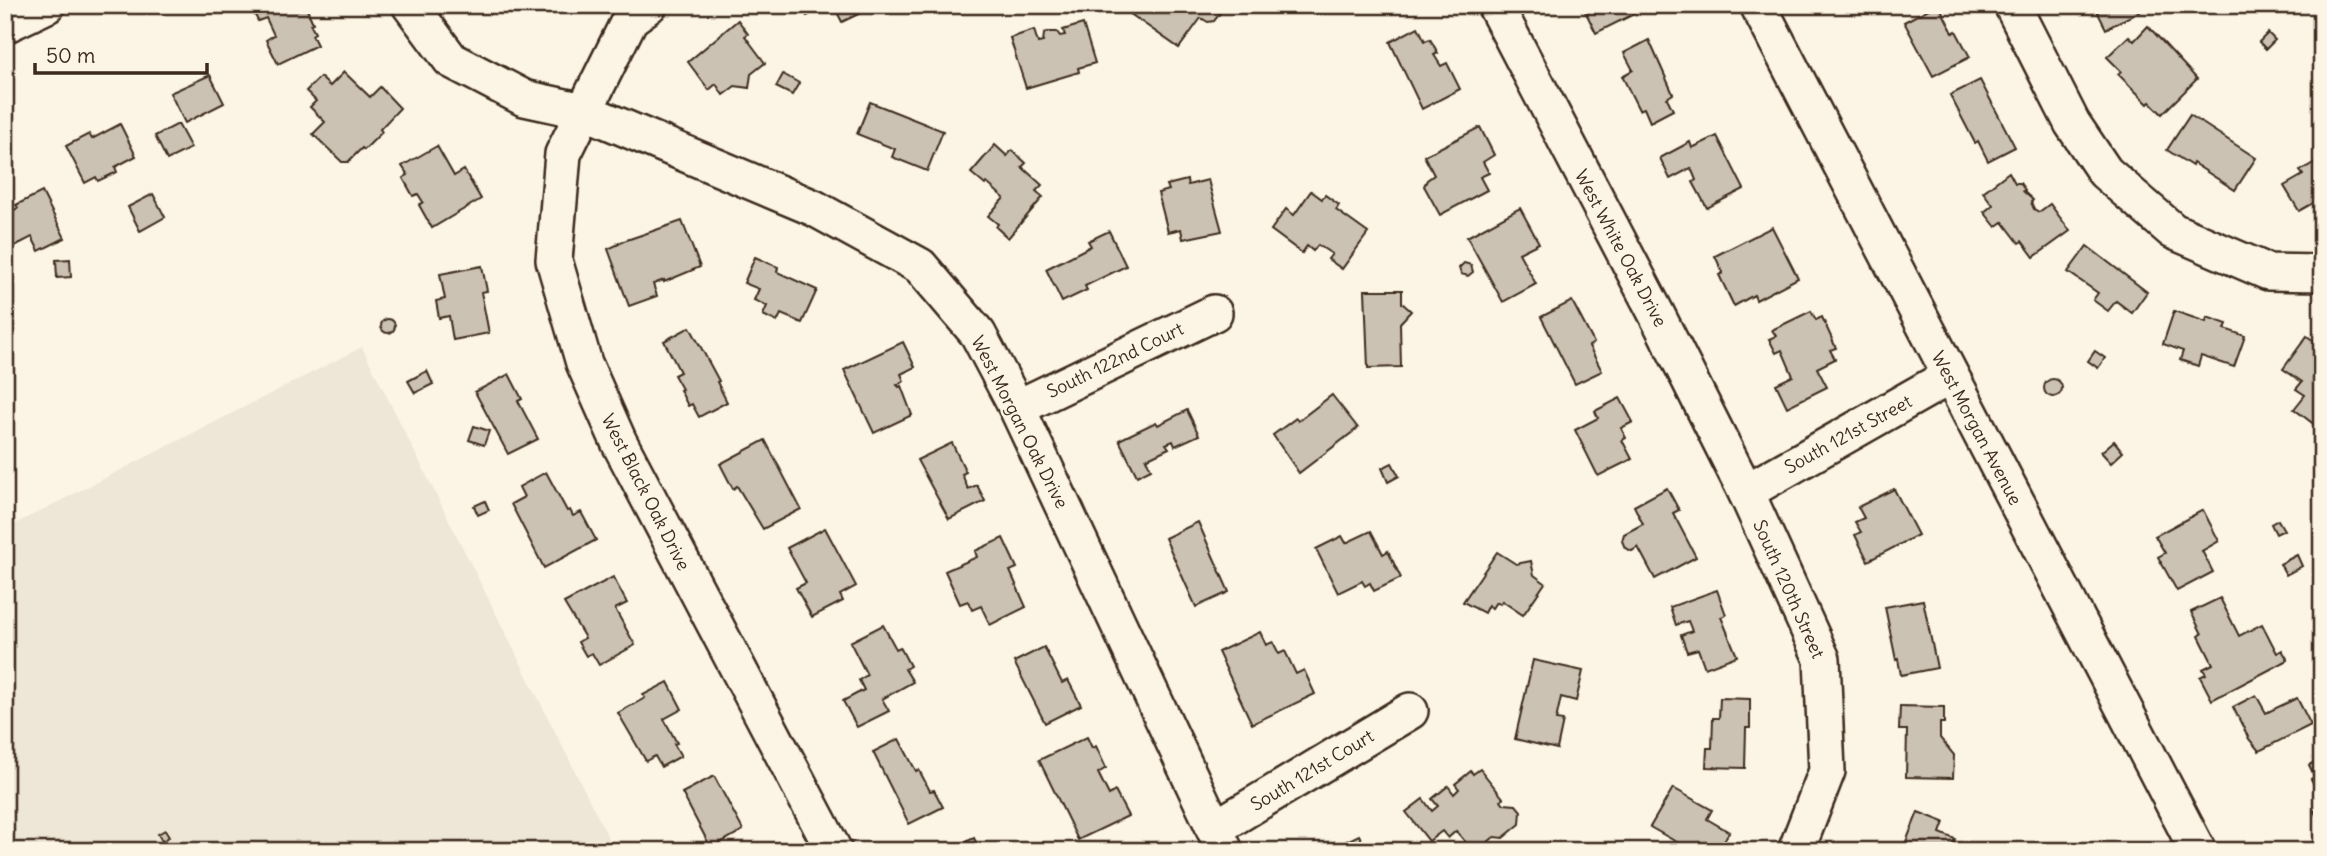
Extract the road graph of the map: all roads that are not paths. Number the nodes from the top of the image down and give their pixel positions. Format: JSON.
{"nodes":[{"id":1,"x":47,"y":5,"type":"edge"},
{"id":2,"x":410,"y":5,"type":"edge"},
{"id":3,"x":649,"y":5,"type":"edge"},
{"id":4,"x":1495,"y":5,"type":"edge"},
{"id":5,"x":1758,"y":5,"type":"edge"},
{"id":6,"x":2012,"y":5,"type":"edge"},
{"id":7,"x":5,"y":25,"type":"edge"},
{"id":8,"x":584,"y":111,"type":"junction"},
{"id":9,"x":2322,"y":273,"type":"edge"},
{"id":10,"x":1214,"y":313,"type":"dead end"},
{"id":11,"x":1950,"y":376,"type":"junction"},
{"id":12,"x":1017,"y":408,"type":"junction"},
{"id":13,"x":1746,"y":492,"type":"junction"},
{"id":14,"x":1410,"y":711,"type":"dead end"},
{"id":15,"x":1219,"y":840,"type":"edge"},
{"id":16,"x":834,"y":851,"type":"edge"},
{"id":17,"x":1796,"y":851,"type":"edge"},
{"id":18,"x":2197,"y":851,"type":"edge"}],
"edges":[{"from":1,"to":7,"type":"street"},
{"from":2,"to":8,"type":"street","name":"West Morgan Oak Drive"},
{"from":3,"to":8,"type":"street","name":"West Black Oak Drive"},
{"from":4,"to":13,"type":"street","name":"West White Oak Drive"},
{"from":5,"to":11,"type":"street","name":"West Morgan Avenue"},
{"from":6,"to":9,"type":"street"},
{"from":8,"to":12,"type":"street","name":"West Morgan Oak Drive"},
{"from":8,"to":16,"type":"street","name":"West Black Oak Drive"},
{"from":10,"to":12,"type":"street","name":"South 122nd Court"},
{"from":11,"to":13,"type":"street","name":"South 121st Street"},
{"from":11,"to":18,"type":"street","name":"West Morgan Avenue"},
{"from":12,"to":15,"type":"street","name":"West Morgan Oak Drive"},
{"from":13,"to":17,"type":"street","name":"South 120th Street"},
{"from":14,"to":15,"type":"street","name":"South 121st Court"}]}
